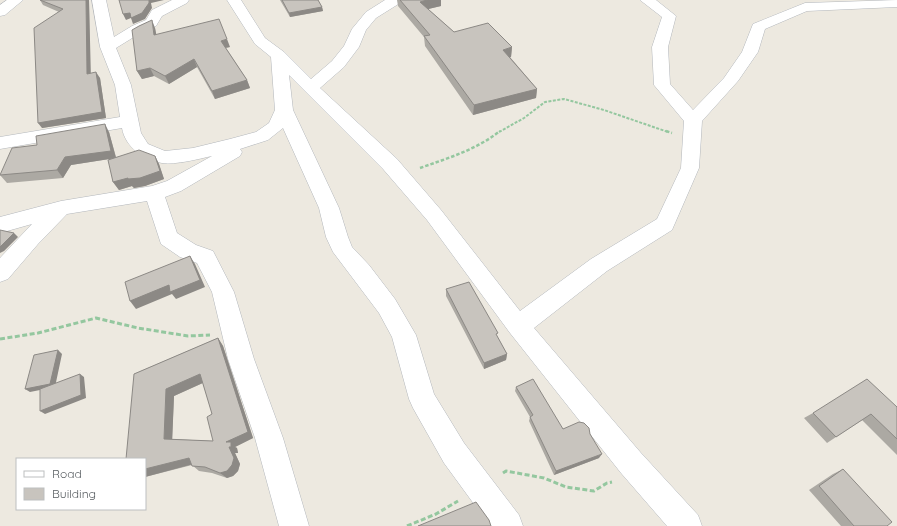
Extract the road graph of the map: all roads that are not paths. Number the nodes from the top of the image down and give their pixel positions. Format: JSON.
{"nodes":[{"id":1,"x":16,"y":0,"type":"edge"},
{"id":2,"x":99,"y":0,"type":"edge"},
{"id":3,"x":182,"y":0,"type":"edge"},
{"id":4,"x":234,"y":0,"type":"edge"},
{"id":5,"x":395,"y":0,"type":"edge"},
{"id":6,"x":647,"y":0,"type":"edge"},
{"id":7,"x":897,"y":3,"type":"edge"},
{"id":8,"x":0,"y":12,"type":"edge"},
{"id":9,"x":108,"y":47,"type":"junction"},
{"id":10,"x":279,"y":55,"type":"junction"},
{"id":11,"x":310,"y":88,"type":"junction"},
{"id":12,"x":284,"y":110,"type":"junction"},
{"id":13,"x":693,"y":120,"type":"junction"},
{"id":14,"x":130,"y":121,"type":"junction"},
{"id":15,"x":262,"y":136,"type":"junction"},
{"id":16,"x":0,"y":143,"type":"edge"},
{"id":17,"x":154,"y":194,"type":"junction"},
{"id":18,"x":61,"y":208,"type":"junction"},
{"id":19,"x":0,"y":224,"type":"edge"},
{"id":20,"x":0,"y":273,"type":"edge"},
{"id":21,"x":518,"y":326,"type":"junction"},
{"id":22,"x":294,"y":526,"type":"edge"},
{"id":23,"x":508,"y":526,"type":"edge"},
{"id":24,"x":687,"y":526,"type":"edge"}],
"edges":[{"from":1,"to":8,"type":"street"},
{"from":2,"to":9,"type":"street"},
{"from":3,"to":9,"type":"street"},
{"from":4,"to":10,"type":"street"},
{"from":5,"to":11,"type":"street"},
{"from":6,"to":13,"type":"street"},
{"from":7,"to":13,"type":"street"},
{"from":9,"to":14,"type":"street"},
{"from":10,"to":11,"type":"street"},
{"from":10,"to":12,"type":"street"},
{"from":11,"to":21,"type":"street"},
{"from":12,"to":15,"type":"street"},
{"from":12,"to":23,"type":"street"},
{"from":13,"to":21,"type":"street"},
{"from":14,"to":15,"type":"street"},
{"from":14,"to":16,"type":"street"},
{"from":15,"to":17,"type":"street"},
{"from":17,"to":18,"type":"street"},
{"from":17,"to":22,"type":"street"},
{"from":18,"to":19,"type":"street"},
{"from":18,"to":20,"type":"street"},
{"from":21,"to":24,"type":"street"}]}
